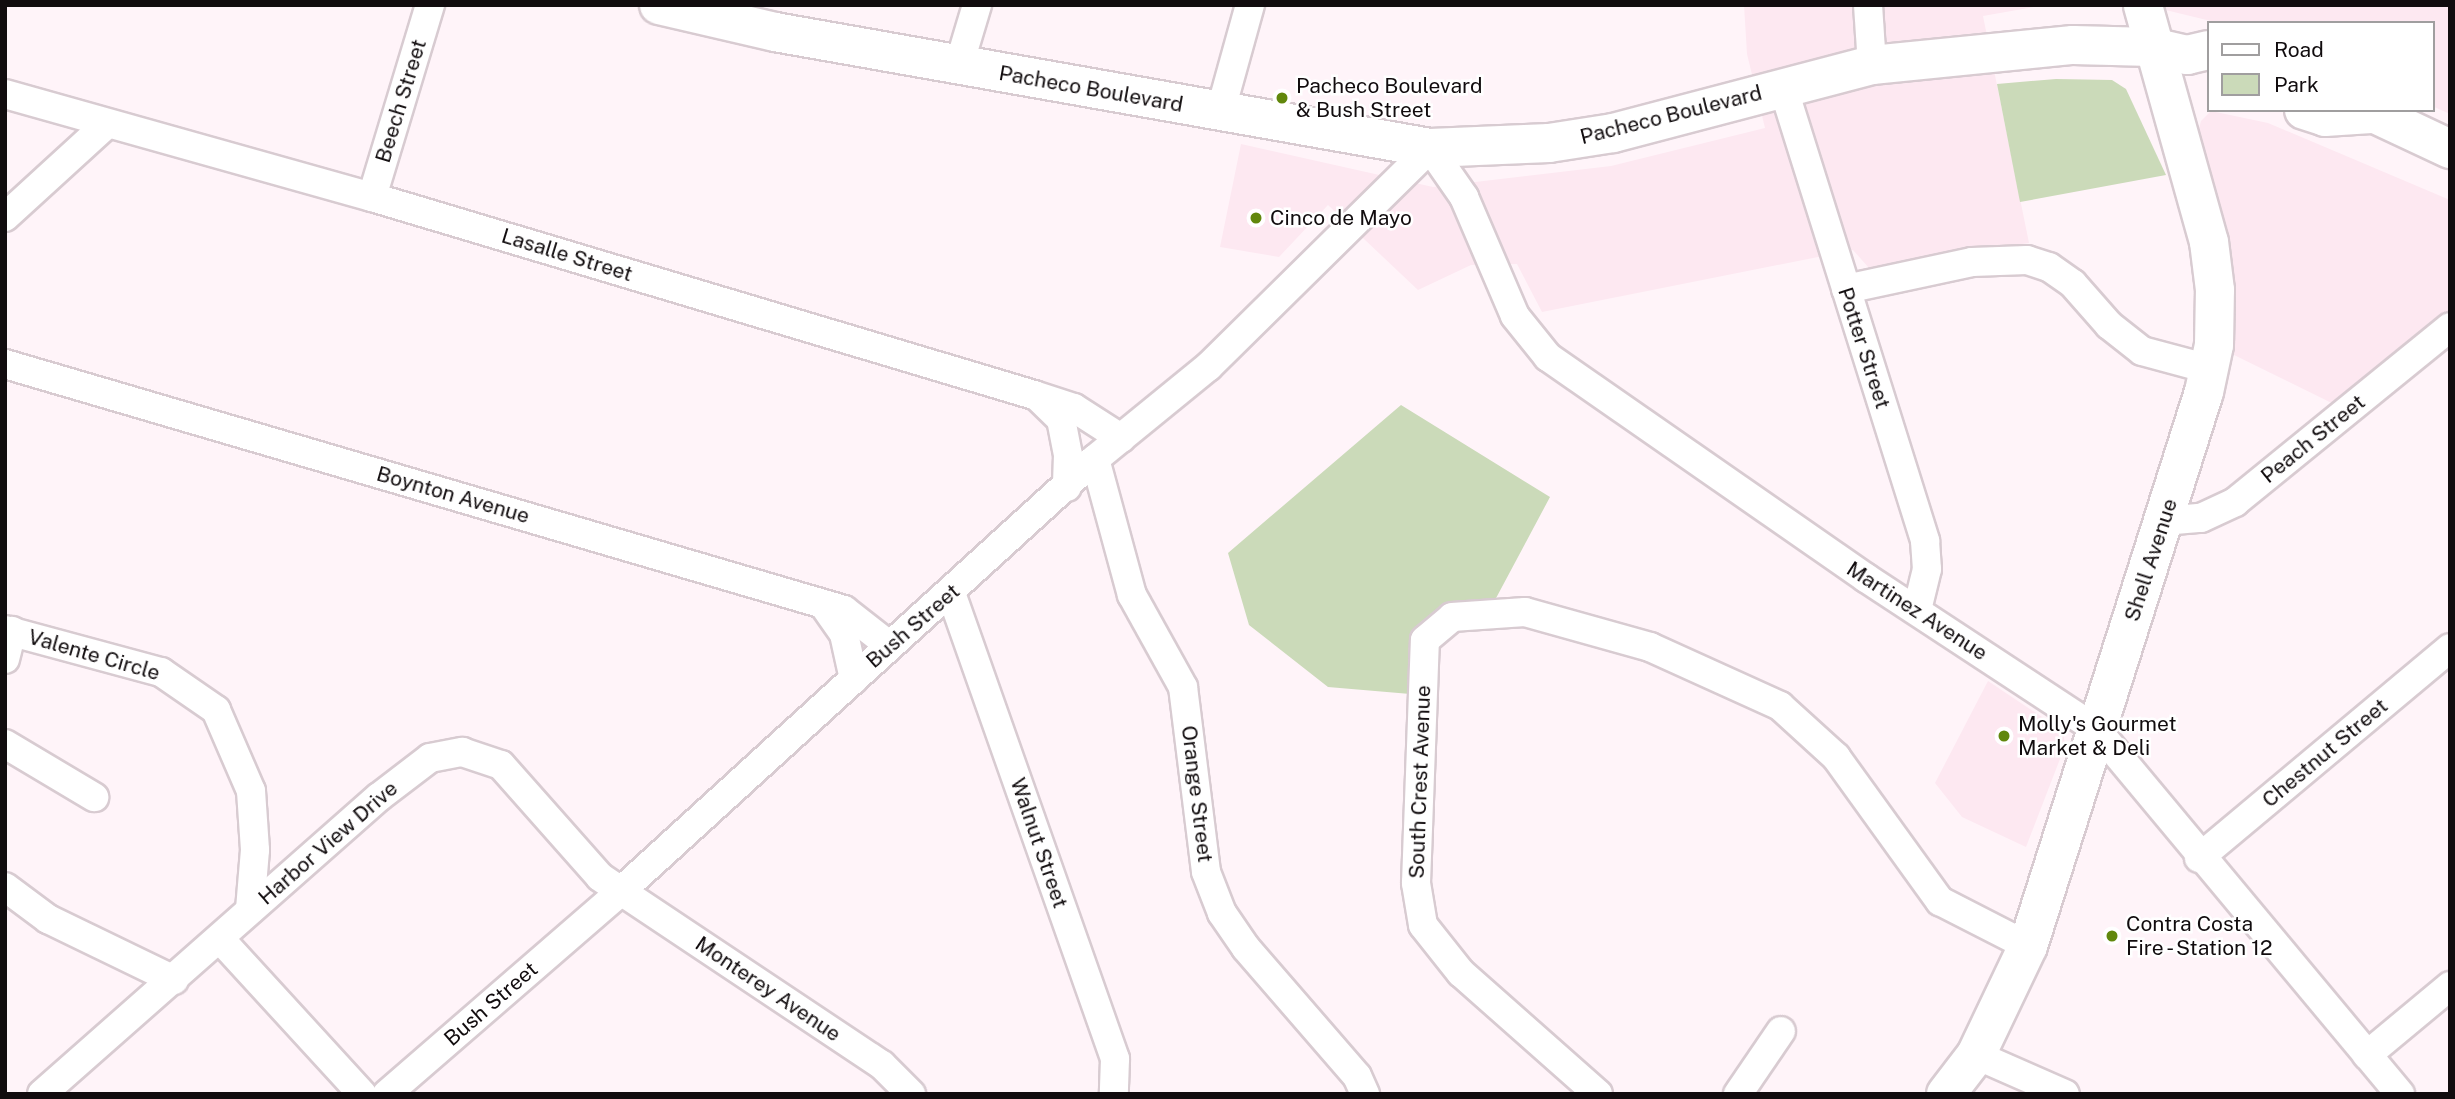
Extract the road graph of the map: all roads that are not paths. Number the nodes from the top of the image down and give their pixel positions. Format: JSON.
{"nodes":[{"id":1,"x":430,"y":5,"type":"edge"},
{"id":2,"x":660,"y":5,"type":"edge"},
{"id":3,"x":977,"y":5,"type":"edge"},
{"id":4,"x":1250,"y":5,"type":"edge"},
{"id":5,"x":1868,"y":5,"type":"edge"},
{"id":6,"x":2143,"y":5,"type":"edge"},
{"id":7,"x":700,"y":10,"type":"edge"},
{"id":8,"x":2189,"y":57,"type":"edge"},
{"id":9,"x":960,"y":65,"type":"junction"},
{"id":10,"x":1872,"y":65,"type":"junction"},
{"id":11,"x":1783,"y":87,"type":"junction"},
{"id":12,"x":5,"y":94,"type":"edge"},
{"id":13,"x":2310,"y":112,"type":"edge"},
{"id":14,"x":2369,"y":112,"type":"edge"},
{"id":15,"x":1220,"y":113,"type":"junction"},
{"id":16,"x":107,"y":124,"type":"junction"},
{"id":17,"x":1430,"y":148,"type":"junction"},
{"id":18,"x":2450,"y":149,"type":"edge"},
{"id":19,"x":372,"y":197,"type":"junction"},
{"id":20,"x":5,"y":217,"type":"edge"},
{"id":21,"x":1846,"y":289,"type":"junction"},
{"id":22,"x":2450,"y":327,"type":"edge"},
{"id":23,"x":5,"y":364,"type":"edge"},
{"id":24,"x":2209,"y":369,"type":"junction"},
{"id":25,"x":1034,"y":395,"type":"junction"},
{"id":26,"x":1121,"y":438,"type":"junction"},
{"id":27,"x":1095,"y":459,"type":"junction"},
{"id":28,"x":1067,"y":487,"type":"junction"},
{"id":29,"x":2164,"y":522,"type":"junction"},
{"id":30,"x":951,"y":593,"type":"junction"},
{"id":31,"x":823,"y":604,"type":"junction"},
{"id":32,"x":1917,"y":610,"type":"junction"},
{"id":33,"x":9,"y":631,"type":"edge"},
{"id":34,"x":890,"y":646,"type":"junction"},
{"id":35,"x":2450,"y":648,"type":"edge"},
{"id":36,"x":5,"y":659,"type":"edge"},
{"id":37,"x":854,"y":678,"type":"junction"},
{"id":38,"x":2096,"y":729,"type":"junction"},
{"id":39,"x":5,"y":744,"type":"edge"},
{"id":40,"x":94,"y":797,"type":"dead end"},
{"id":41,"x":2200,"y":858,"type":"junction"},
{"id":42,"x":5,"y":887,"type":"edge"},
{"id":43,"x":621,"y":891,"type":"junction"},
{"id":44,"x":250,"y":910,"type":"junction"},
{"id":45,"x":221,"y":940,"type":"junction"},
{"id":46,"x":2028,"y":946,"type":"junction"},
{"id":47,"x":174,"y":979,"type":"junction"},
{"id":48,"x":2450,"y":986,"type":"edge"},
{"id":49,"x":1782,"y":1031,"type":"dead end"},
{"id":50,"x":1976,"y":1055,"type":"junction"},
{"id":51,"x":2372,"y":1060,"type":"junction"},
{"id":52,"x":42,"y":1094,"type":"edge"},
{"id":53,"x":362,"y":1094,"type":"edge"},
{"id":54,"x":387,"y":1094,"type":"edge"},
{"id":55,"x":911,"y":1094,"type":"edge"},
{"id":56,"x":1114,"y":1094,"type":"edge"},
{"id":57,"x":1365,"y":1094,"type":"edge"},
{"id":58,"x":1598,"y":1094,"type":"edge"},
{"id":59,"x":1738,"y":1094,"type":"edge"},
{"id":60,"x":1946,"y":1094,"type":"edge"},
{"id":61,"x":2065,"y":1094,"type":"edge"},
{"id":62,"x":2379,"y":1094,"type":"edge"},
{"id":63,"x":2400,"y":1094,"type":"edge"}],
"edges":[{"from":1,"to":19,"type":"street","name":"Beech Street"},
{"from":2,"to":7,"type":"main road","name":"Pacheco Boulevard"},
{"from":3,"to":9,"type":"street"},
{"from":4,"to":15,"type":"street"},
{"from":5,"to":10,"type":"street"},
{"from":6,"to":8,"type":"main road","name":"Shell Avenue"},
{"from":7,"to":9,"type":"main road","name":"Pacheco Boulevard"},
{"from":8,"to":10,"type":"main road","name":"Pacheco Boulevard"},
{"from":8,"to":24,"type":"main road","name":"Shell Avenue"},
{"from":9,"to":15,"type":"main road","name":"Pacheco Boulevard"},
{"from":10,"to":11,"type":"main road","name":"Pacheco Boulevard"},
{"from":11,"to":17,"type":"main road","name":"Pacheco Boulevard"},
{"from":11,"to":21,"type":"street","name":"Potter Street"},
{"from":12,"to":16,"type":"street","name":"Lasalle Street"},
{"from":13,"to":14,"type":"main road"},
{"from":14,"to":18,"type":"main road"},
{"from":15,"to":17,"type":"main road","name":"Pacheco Boulevard"},
{"from":16,"to":19,"type":"street","name":"Lasalle Street"},
{"from":16,"to":20,"type":"street"},
{"from":17,"to":26,"type":"street","name":"Bush Street"},
{"from":17,"to":32,"type":"street","name":"Martinez Avenue"},
{"from":19,"to":25,"type":"street","name":"Lasalle Street"},
{"from":21,"to":24,"type":"street"},
{"from":21,"to":32,"type":"street","name":"Potter Street"},
{"from":22,"to":29,"type":"street","name":"Peach Street"},
{"from":23,"to":31,"type":"street","name":"Boynton Avenue"},
{"from":24,"to":29,"type":"main road","name":"Shell Avenue"},
{"from":25,"to":26,"type":"street","name":"Lasalle Street"},
{"from":25,"to":28,"type":"street"},
{"from":26,"to":27,"type":"street","name":"Bush Street"},
{"from":27,"to":28,"type":"street","name":"Bush Street"},
{"from":27,"to":57,"type":"street","name":"Orange Street"},
{"from":28,"to":30,"type":"street","name":"Bush Street"},
{"from":29,"to":38,"type":"main road","name":"Shell Avenue"},
{"from":30,"to":34,"type":"street","name":"Bush Street"},
{"from":30,"to":56,"type":"street","name":"Walnut Street"},
{"from":31,"to":34,"type":"street","name":"Boynton Avenue"},
{"from":31,"to":37,"type":"street"},
{"from":32,"to":38,"type":"street","name":"Martinez Avenue"},
{"from":33,"to":36,"type":"street"},
{"from":33,"to":44,"type":"street","name":"Valente Circle"},
{"from":34,"to":37,"type":"street","name":"Bush Street"},
{"from":35,"to":41,"type":"street","name":"Chestnut Street"},
{"from":37,"to":43,"type":"street","name":"Bush Street"},
{"from":38,"to":41,"type":"street","name":"Martinez Avenue"},
{"from":38,"to":46,"type":"main road","name":"Shell Avenue"},
{"from":39,"to":40,"type":"street"},
{"from":41,"to":51,"type":"street","name":"Martinez Avenue"},
{"from":42,"to":47,"type":"street"},
{"from":43,"to":44,"type":"street","name":"Harbor View Drive"},
{"from":43,"to":54,"type":"street","name":"Bush Street"},
{"from":43,"to":55,"type":"street","name":"Monterey Avenue"},
{"from":44,"to":45,"type":"street","name":"Harbor View Drive"},
{"from":45,"to":47,"type":"street","name":"Harbor View Drive"},
{"from":45,"to":53,"type":"street"},
{"from":46,"to":50,"type":"main road","name":"Shell Avenue"},
{"from":46,"to":58,"type":"street","name":"South Crest Avenue"},
{"from":47,"to":52,"type":"street","name":"Harbor View Drive"},
{"from":48,"to":51,"type":"street"},
{"from":49,"to":59,"type":"street"},
{"from":50,"to":60,"type":"main road","name":"Shell Avenue"},
{"from":50,"to":61,"type":"street"},
{"from":51,"to":62,"type":"street"},
{"from":51,"to":63,"type":"street","name":"Martinez Avenue"}]}
